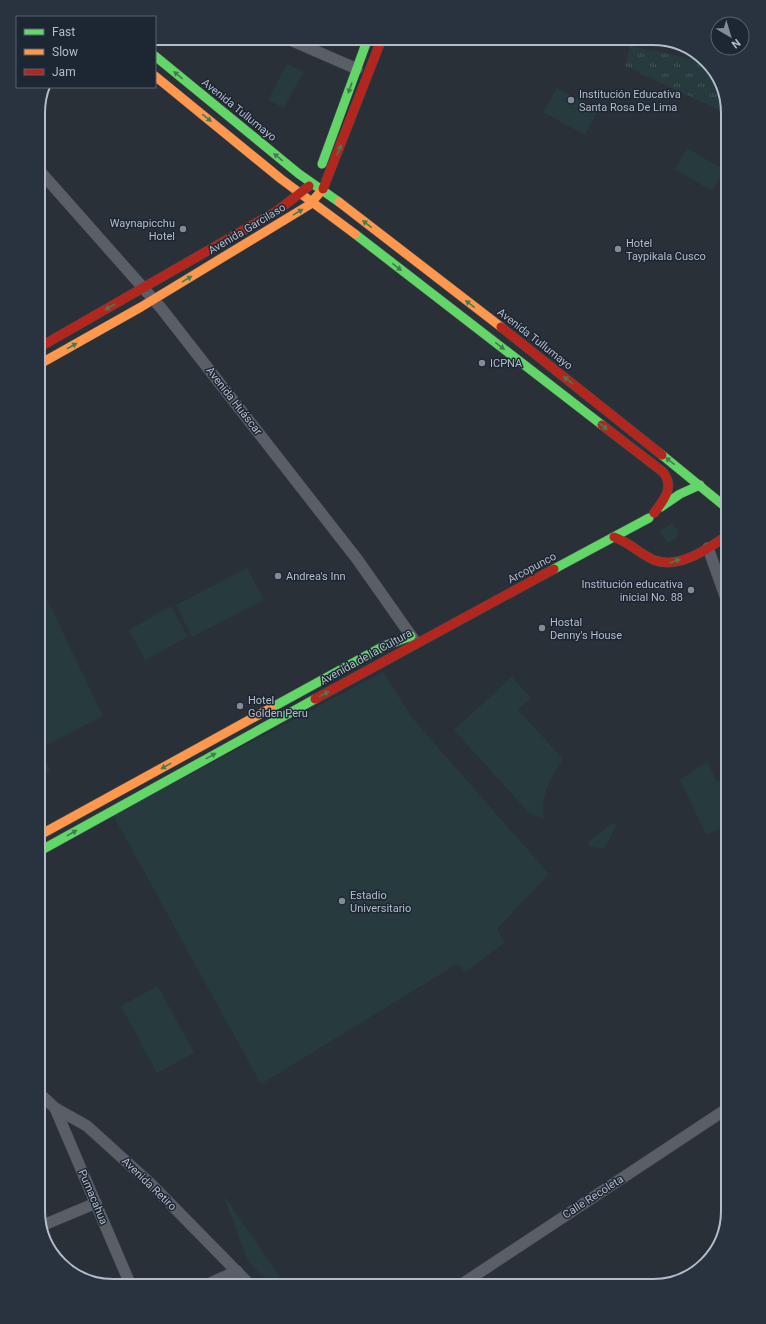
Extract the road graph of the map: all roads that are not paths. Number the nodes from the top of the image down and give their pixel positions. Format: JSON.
{"nodes":[{"id":1,"x":302,"y":45,"type":"edge"},
{"id":2,"x":366,"y":45,"type":"edge"},
{"id":3,"x":379,"y":45,"type":"edge"},
{"id":4,"x":156,"y":57,"type":"edge"},
{"id":5,"x":357,"y":69,"type":"junction"},
{"id":6,"x":156,"y":77,"type":"edge"},
{"id":7,"x":45,"y":177,"type":"edge"},
{"id":8,"x":310,"y":182,"type":"junction"},
{"id":9,"x":323,"y":190,"type":"junction"},
{"id":10,"x":301,"y":194,"type":"junction"},
{"id":11,"x":314,"y":203,"type":"junction"},
{"id":12,"x":144,"y":288,"type":"junction"},
{"id":13,"x":154,"y":299,"type":"junction"},
{"id":14,"x":45,"y":344,"type":"edge"},
{"id":15,"x":45,"y":361,"type":"edge"},
{"id":16,"x":700,"y":485,"type":"junction"},
{"id":17,"x":721,"y":503,"type":"edge"},
{"id":18,"x":652,"y":515,"type":"junction"},
{"id":19,"x":614,"y":537,"type":"junction"},
{"id":20,"x":721,"y":540,"type":"edge"},
{"id":21,"x":642,"y":543,"type":"junction"},
{"id":22,"x":708,"y":548,"type":"junction"},
{"id":23,"x":721,"y":584,"type":"edge"},
{"id":24,"x":426,"y":638,"type":"joint"},
{"id":25,"x":413,"y":640,"type":"junction"},
{"id":26,"x":190,"y":753,"type":"junction"},
{"id":27,"x":196,"y":764,"type":"junction"},
{"id":28,"x":45,"y":832,"type":"edge"},
{"id":29,"x":45,"y":848,"type":"edge"},
{"id":30,"x":45,"y":1099,"type":"edge"},
{"id":31,"x":55,"y":1108,"type":"junction"},
{"id":32,"x":721,"y":1113,"type":"edge"},
{"id":33,"x":96,"y":1203,"type":"junction"},
{"id":34,"x":46,"y":1224,"type":"edge"},
{"id":35,"x":237,"y":1271,"type":"junction"},
{"id":36,"x":128,"y":1279,"type":"edge"},
{"id":37,"x":219,"y":1279,"type":"edge"},
{"id":38,"x":244,"y":1279,"type":"edge"},
{"id":39,"x":470,"y":1279,"type":"edge"}],
"edges":[{"from":1,"to":5,"type":"street"},
{"from":2,"to":5,"type":"main road","name":"Avenida Garcilaso"},
{"from":9,"to":3,"type":"main road","name":"Avenida Garcilaso","one_way":true},
{"from":8,"to":4,"type":"main road","name":"Avenida Tullumayo","one_way":true},
{"from":5,"to":8,"type":"main road","name":"Avenida Garcilaso","one_way":true},
{"from":6,"to":10,"type":"main road","one_way":true},
{"from":7,"to":12,"type":"street","name":"Avenida Huáscar"},
{"from":8,"to":9,"type":"main road","name":"Avenida Tullumayo"},
{"from":8,"to":10,"type":"main road","name":"Avenida Garcilaso"},
{"from":9,"to":11,"type":"main road","name":"Avenida Garcilaso"},
{"from":16,"to":9,"type":"main road","name":"Avenida Tullumayo","one_way":true},
{"from":10,"to":11,"type":"main road"},
{"from":10,"to":12,"type":"main road","name":"Avenida Garcilaso"},
{"from":13,"to":11,"type":"main road","name":"Avenida Garcilaso","one_way":true},
{"from":11,"to":18,"type":"main road","one_way":true},
{"from":12,"to":13,"type":"street","name":"Avenida Huáscar"},
{"from":12,"to":14,"type":"main road","name":"Avenida Garcilaso","one_way":true},
{"from":15,"to":13,"type":"main road","name":"Avenida Garcilaso","one_way":true},
{"from":13,"to":25,"type":"street","name":"Avenida Huáscar"},
{"from":16,"to":17,"type":"main road","name":"Avenida Tullumayo"},
{"from":16,"to":18,"type":"main road","name":"Arcopunco"},
{"from":18,"to":19,"type":"main road","name":"Arcopunco"},
{"from":18,"to":21,"type":"main road"},
{"from":19,"to":21,"type":"main road"},
{"from":19,"to":24,"type":"main road","name":"Arcopunco"},
{"from":20,"to":22,"type":"main road"},
{"from":21,"to":22,"type":"main road","one_way":true},
{"from":22,"to":23,"type":"street"},
{"from":24,"to":25,"type":"main road","name":"Avenida de la Cultura"},
{"from":25,"to":26,"type":"main road","name":"Avenida de la Cultura"},
{"from":27,"to":25,"type":"main road","name":"Avenida de la Cultura","one_way":true},
{"from":26,"to":27,"type":"main road"},
{"from":26,"to":28,"type":"main road","name":"Avenida de la Cultura","one_way":true},
{"from":29,"to":27,"type":"main road","name":"Avenida de la Cultura","one_way":true},
{"from":30,"to":31,"type":"street","name":"Avenida Retiro"},
{"from":31,"to":33,"type":"street","name":"Pumacahua"},
{"from":31,"to":35,"type":"street","name":"Avenida Retiro"},
{"from":32,"to":39,"type":"street","name":"Calle Recoleta"},
{"from":33,"to":34,"type":"street"},
{"from":33,"to":36,"type":"street","name":"Pumacahua"},
{"from":35,"to":37,"type":"street"},
{"from":35,"to":38,"type":"street","name":"Avenida Retiro"}]}
